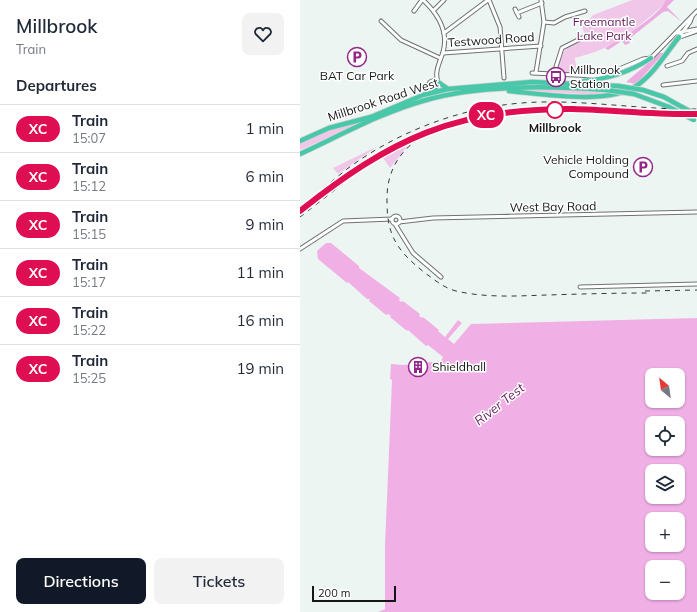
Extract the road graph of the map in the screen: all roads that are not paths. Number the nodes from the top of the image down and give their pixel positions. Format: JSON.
{"nodes":[{"id":1,"x":423,"y":0,"type":"edge"},
{"id":2,"x":444,"y":0,"type":"edge"},
{"id":3,"x":489,"y":0,"type":"edge"},
{"id":4,"x":541,"y":2,"type":"edge"},
{"id":5,"x":515,"y":8,"type":"dead end"},
{"id":6,"x":434,"y":10,"type":"junction"},
{"id":7,"x":414,"y":11,"type":"dead end"},
{"id":8,"x":585,"y":11,"type":"dead end"},
{"id":9,"x":697,"y":11,"type":"edge"},
{"id":10,"x":517,"y":13,"type":"junction"},
{"id":11,"x":519,"y":16,"type":"dead end"},
{"id":12,"x":692,"y":17,"type":"junction"},
{"id":13,"x":381,"y":21,"type":"dead end"},
{"id":14,"x":544,"y":22,"type":"junction"},
{"id":15,"x":689,"y":24,"type":"junction"},
{"id":16,"x":684,"y":30,"type":"junction"},
{"id":17,"x":692,"y":30,"type":"junction"},
{"id":18,"x":697,"y":30,"type":"edge"},
{"id":19,"x":444,"y":34,"type":"junction"},
{"id":20,"x":678,"y":35,"type":"junction"},
{"id":21,"x":584,"y":37,"type":"dead end"},
{"id":22,"x":541,"y":46,"type":"junction"},
{"id":23,"x":502,"y":49,"type":"junction"},
{"id":24,"x":697,"y":49,"type":"edge"},
{"id":25,"x":443,"y":53,"type":"junction"},
{"id":26,"x":440,"y":58,"type":"junction"},
{"id":27,"x":648,"y":58,"type":"junction"},
{"id":28,"x":667,"y":66,"type":"dead end"},
{"id":29,"x":554,"y":73,"type":"junction"},
{"id":30,"x":504,"y":78,"type":"dead end"},
{"id":31,"x":438,"y":81,"type":"junction"},
{"id":32,"x":697,"y":81,"type":"edge"},
{"id":33,"x":570,"y":82,"type":"junction"},
{"id":34,"x":663,"y":85,"type":"dead end"},
{"id":35,"x":426,"y":89,"type":"dead end"},
{"id":36,"x":448,"y":89,"type":"junction"},
{"id":37,"x":492,"y":90,"type":"junction"},
{"id":38,"x":434,"y":92,"type":"junction"},
{"id":39,"x":697,"y":115,"type":"edge"},
{"id":40,"x":696,"y":121,"type":"edge"},
{"id":41,"x":300,"y":141,"type":"edge"},
{"id":42,"x":301,"y":154,"type":"edge"},
{"id":43,"x":697,"y":212,"type":"edge"},
{"id":44,"x":399,"y":218,"type":"junction"},
{"id":45,"x":392,"y":219,"type":"junction"},
{"id":46,"x":408,"y":220,"type":"junction"},
{"id":47,"x":398,"y":223,"type":"junction"},
{"id":48,"x":300,"y":249,"type":"edge"},
{"id":49,"x":441,"y":277,"type":"dead end"},
{"id":50,"x":697,"y":284,"type":"edge"},
{"id":51,"x":580,"y":287,"type":"dead end"}],
"edges":[{"from":1,"to":6,"type":"street"},
{"from":1,"to":7,"type":"street"},
{"from":2,"to":6,"type":"street"},
{"from":3,"to":19,"type":"street"},
{"from":3,"to":23,"type":"street"},
{"from":4,"to":10,"type":"street"},
{"from":4,"to":14,"type":"street"},
{"from":5,"to":10,"type":"street"},
{"from":6,"to":19,"type":"street"},
{"from":8,"to":14,"type":"street"},
{"from":9,"to":12,"type":"street"},
{"from":10,"to":11,"type":"street"},
{"from":12,"to":15,"type":"street"},
{"from":12,"to":20,"type":"street"},
{"from":13,"to":26,"type":"street"},
{"from":14,"to":22,"type":"street"},
{"from":15,"to":16,"type":"street"},
{"from":15,"to":17,"type":"street"},
{"from":16,"to":17,"type":"street"},
{"from":16,"to":20,"type":"street"},
{"from":17,"to":18,"type":"street"},
{"from":18,"to":20,"type":"street"},
{"from":19,"to":25,"type":"street"},
{"from":20,"to":27,"type":"street"},
{"from":20,"to":37,"type":"highway"},
{"from":21,"to":29,"type":"street"},
{"from":22,"to":23,"type":"street","name":"Testwood Road"},
{"from":22,"to":29,"type":"street"},
{"from":23,"to":25,"type":"street","name":"Testwood Road"},
{"from":23,"to":30,"type":"street"},
{"from":24,"to":28,"type":"street"},
{"from":25,"to":26,"type":"street"},
{"from":26,"to":31,"type":"street"},
{"from":27,"to":29,"type":"street"},
{"from":27,"to":33,"type":"highway"},
{"from":31,"to":35,"type":"street"},
{"from":31,"to":36,"type":"highway"},
{"from":31,"to":38,"type":"highway"},
{"from":32,"to":34,"type":"street"},
{"from":33,"to":36,"type":"highway","name":"Millbrook Road West"},
{"from":33,"to":39,"type":"highway","name":"Millbrook Road West","bridge":true},
{"from":36,"to":38,"type":"highway","name":"Millbrook Road West"},
{"from":37,"to":40,"type":"highway","name":"Millbrook Road West","bridge":true},
{"from":37,"to":42,"type":"highway","name":"Millbrook Road West"},
{"from":38,"to":41,"type":"highway","name":"Millbrook Road West"},
{"from":43,"to":46,"type":"street","name":"West Bay Road"},
{"from":44,"to":45,"type":"street"},
{"from":44,"to":46,"type":"street","name":"West Bay Road"},
{"from":44,"to":47,"type":"street"},
{"from":45,"to":47,"type":"street"},
{"from":45,"to":48,"type":"street"},
{"from":46,"to":47,"type":"street","name":"West Bay Road"},
{"from":47,"to":49,"type":"street"},
{"from":50,"to":51,"type":"street"}]}
